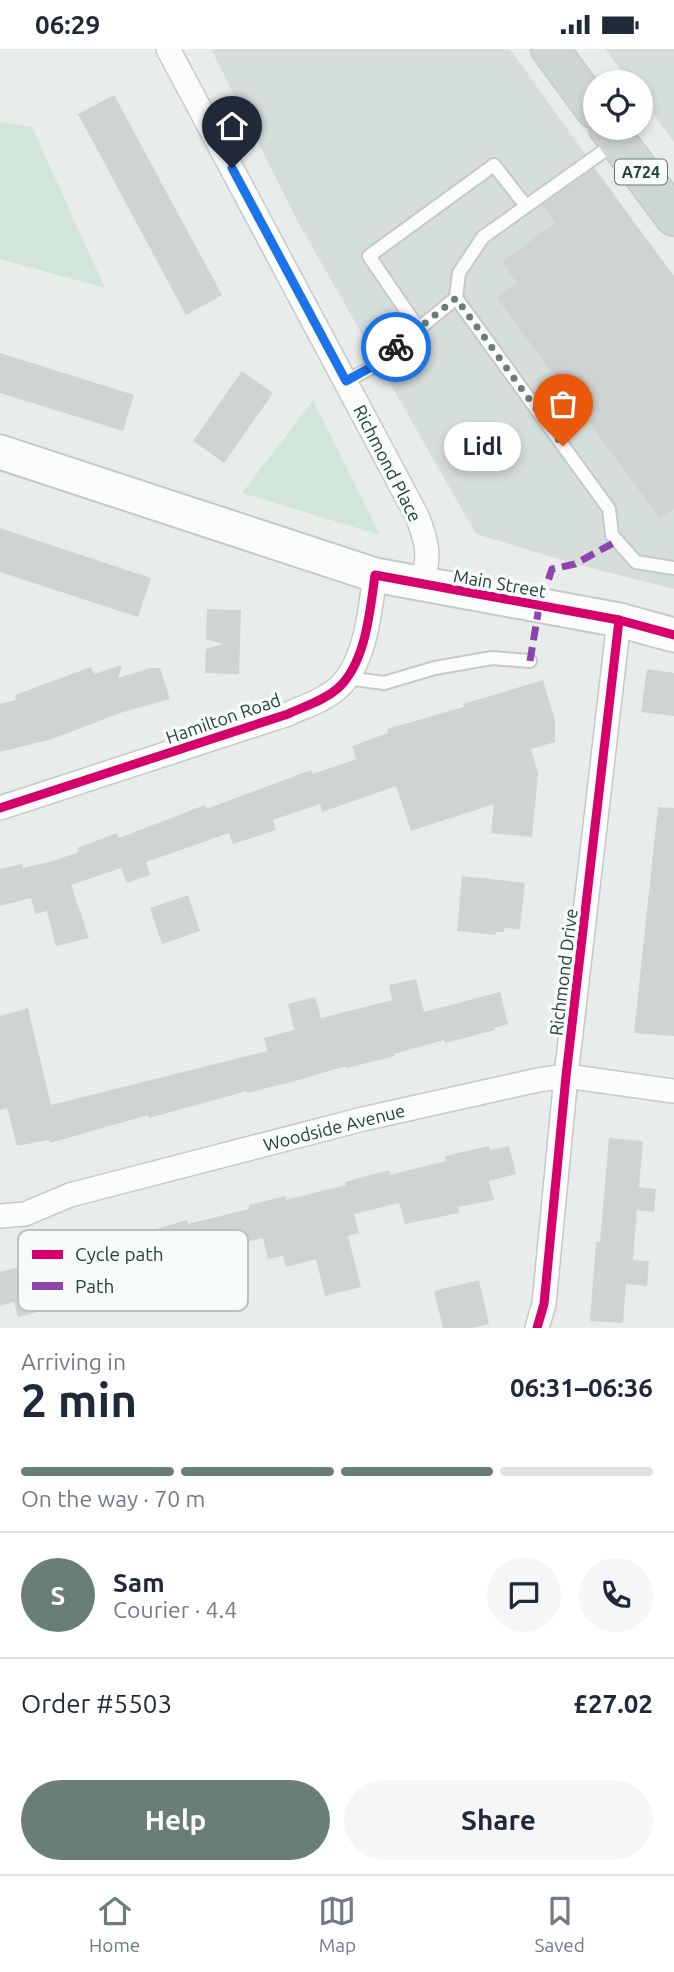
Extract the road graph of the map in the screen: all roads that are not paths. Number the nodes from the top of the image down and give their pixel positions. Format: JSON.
{"nodes":[{"id":1,"x":168,"y":49,"type":"edge"},
{"id":2,"x":550,"y":49,"type":"edge"},
{"id":3,"x":583,"y":94,"type":"edge"},
{"id":4,"x":606,"y":140,"type":"edge"},
{"id":5,"x":617,"y":140,"type":"edge"},
{"id":6,"x":526,"y":207,"type":"junction"},
{"id":7,"x":674,"y":217,"type":"edge"},
{"id":8,"x":456,"y":298,"type":"junction"},
{"id":9,"x":418,"y":328,"type":"junction"},
{"id":10,"x":346,"y":381,"type":"junction"},
{"id":11,"x":0,"y":452,"type":"edge"},
{"id":12,"x":674,"y":568,"type":"edge"},
{"id":13,"x":375,"y":575,"type":"junction"},
{"id":14,"x":422,"y":585,"type":"junction"},
{"id":15,"x":619,"y":620,"type":"junction"},
{"id":16,"x":674,"y":635,"type":"edge"},
{"id":17,"x":530,"y":661,"type":"dead end"},
{"id":18,"x":347,"y":678,"type":"junction"},
{"id":19,"x":0,"y":808,"type":"edge"},
{"id":20,"x":566,"y":1076,"type":"junction"},
{"id":21,"x":674,"y":1091,"type":"edge"},
{"id":22,"x":0,"y":1216,"type":"edge"},
{"id":23,"x":537,"y":1328,"type":"edge"}],
"edges":[{"from":1,"to":10,"type":"street","name":"Richmond Place"},
{"from":2,"to":3,"type":"main road"},
{"from":4,"to":6,"type":"lane"},
{"from":5,"to":7,"type":"main road","number":"A724"},
{"from":6,"to":8,"type":"lane"},
{"from":6,"to":9,"type":"lane"},
{"from":8,"to":9,"type":"lane"},
{"from":8,"to":12,"type":"lane"},
{"from":9,"to":10,"type":"lane"},
{"from":10,"to":14,"type":"street","name":"Richmond Place"},
{"from":11,"to":13,"type":"main road","name":"Main Street"},
{"from":13,"to":14,"type":"main road","name":"Main Street"},
{"from":13,"to":18,"type":"street","name":"Hamilton Road"},
{"from":14,"to":15,"type":"main road","name":"Main Street"},
{"from":15,"to":16,"type":"main road"},
{"from":15,"to":20,"type":"street","name":"Richmond Drive"},
{"from":17,"to":18,"type":"lane"},
{"from":18,"to":19,"type":"street","name":"Hamilton Road"},
{"from":20,"to":21,"type":"street","name":"Woodside Avenue"},
{"from":20,"to":22,"type":"street","name":"Woodside Avenue"},
{"from":20,"to":23,"type":"street","name":"Richmond Drive"}]}
